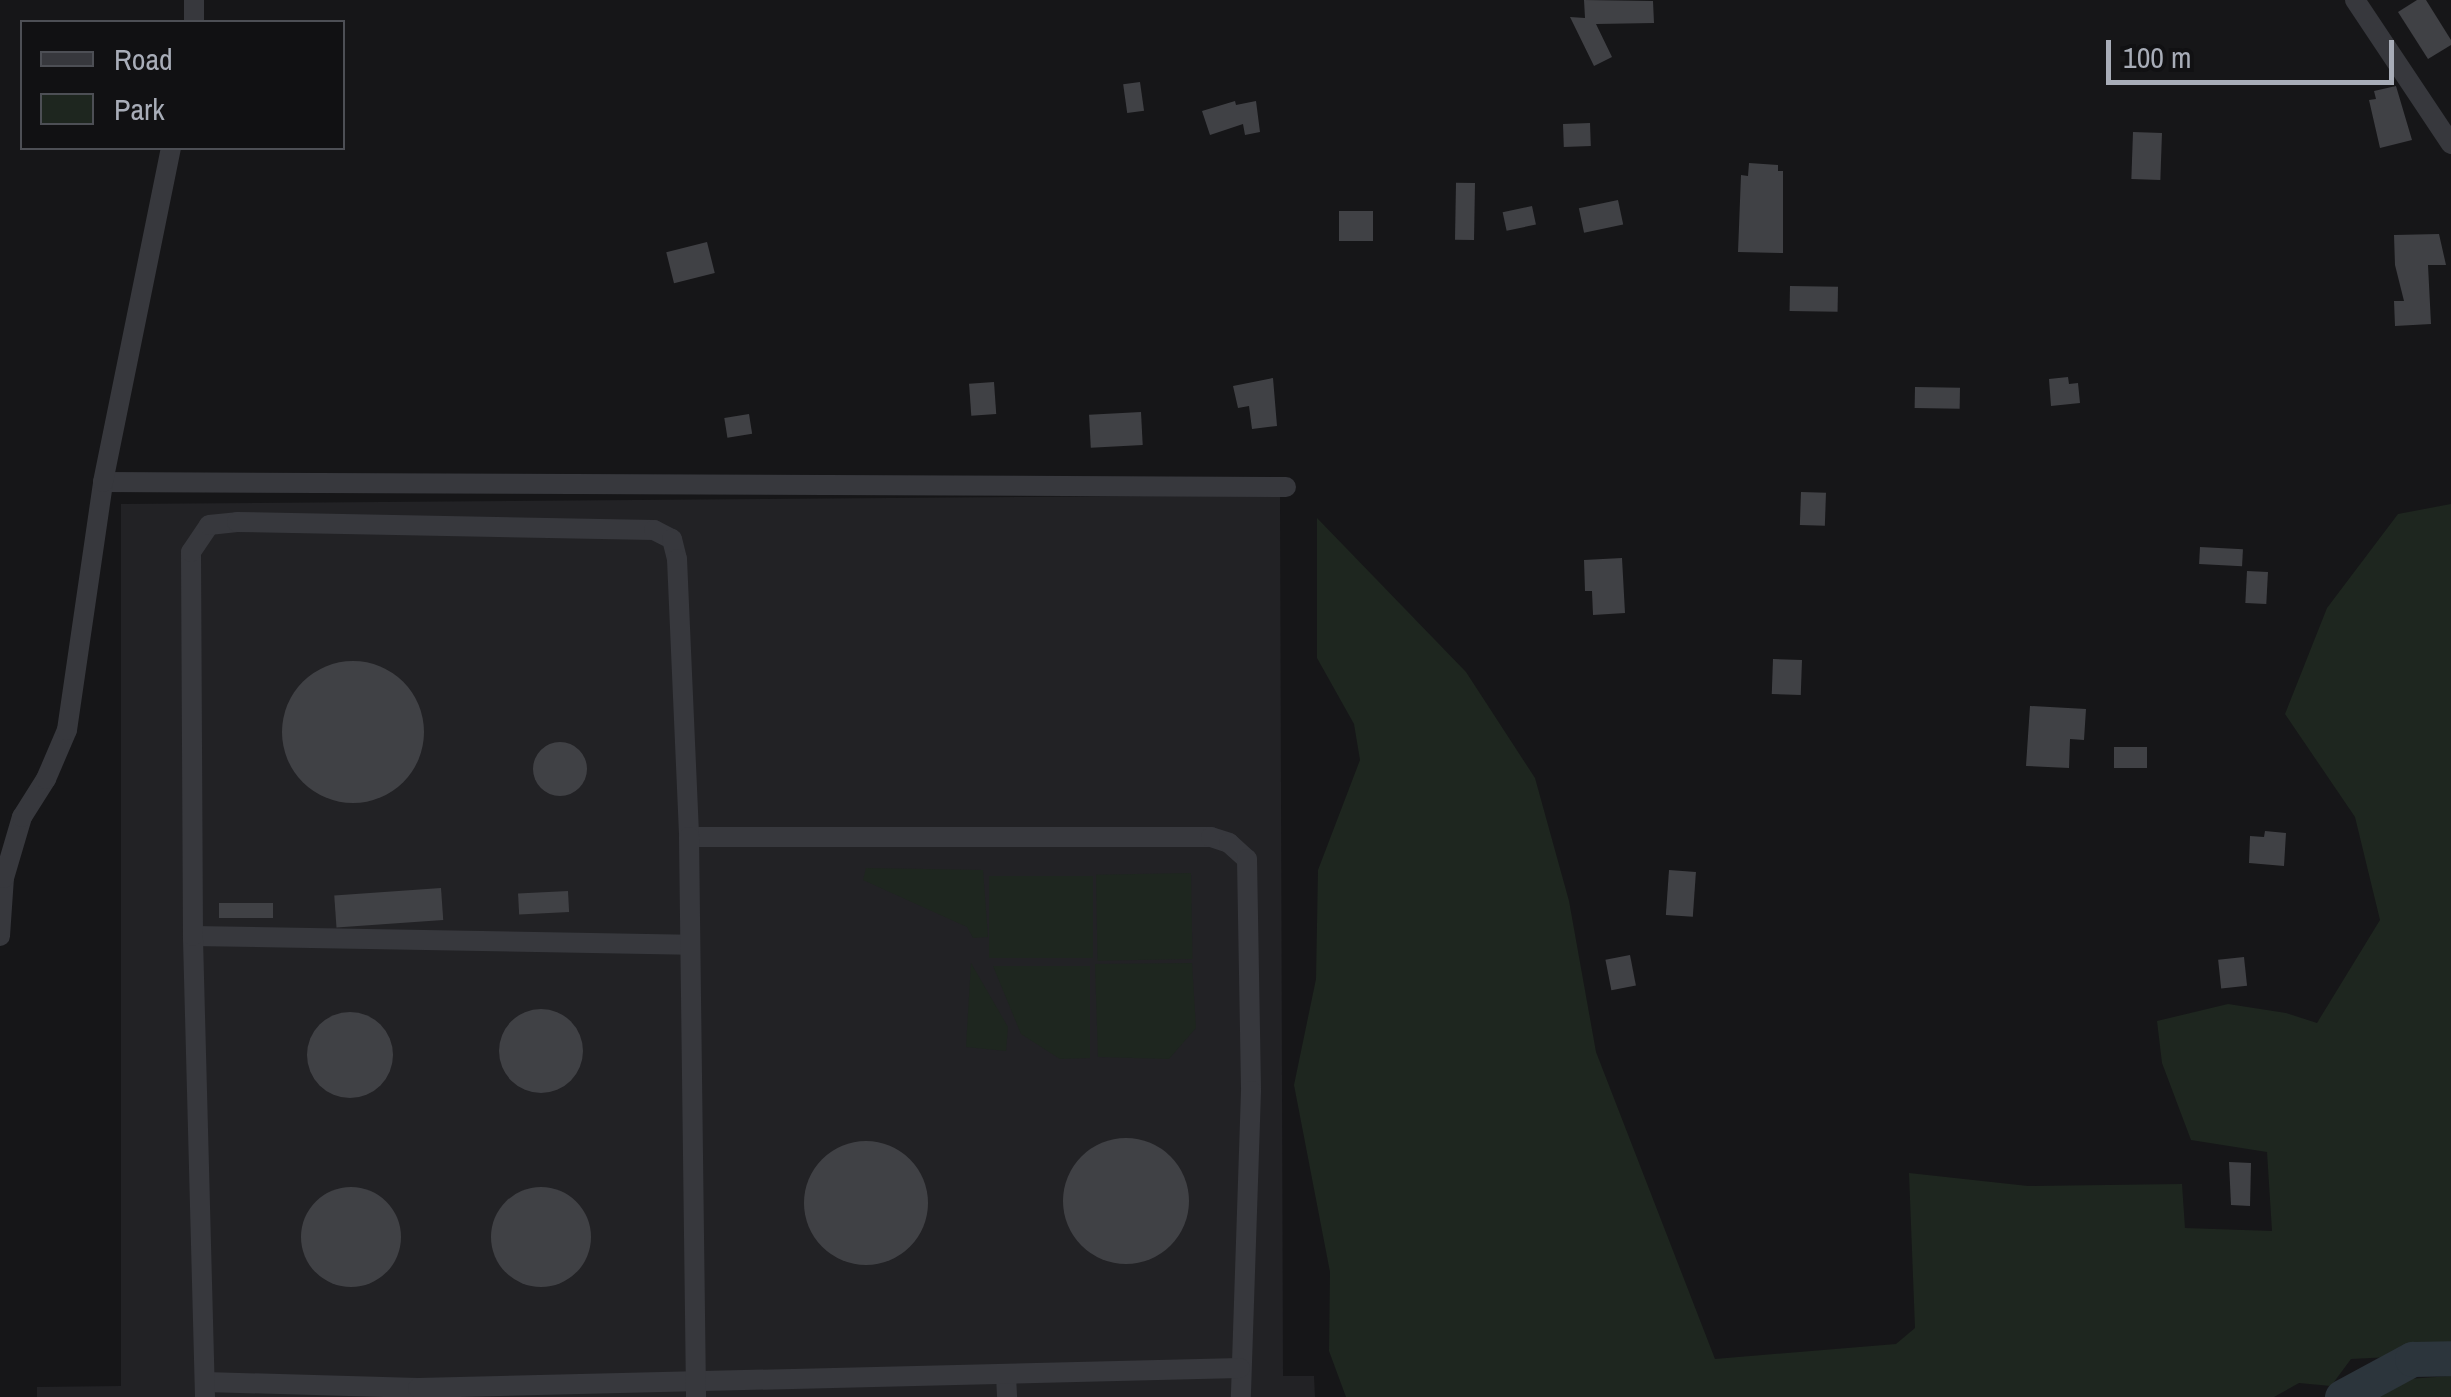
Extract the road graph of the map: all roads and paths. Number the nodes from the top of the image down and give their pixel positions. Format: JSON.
{"nodes":[{"id":1,"x":2356,"y":0,"type":"edge"},
{"id":2,"x":2451,"y":144,"type":"edge"},
{"id":3,"x":171,"y":150,"type":"edge"},
{"id":4,"x":103,"y":482,"type":"junction"},
{"id":5,"x":1286,"y":487,"type":"dead end"},
{"id":6,"x":689,"y":838,"type":"junction"},
{"id":7,"x":0,"y":936,"type":"edge"},
{"id":8,"x":192,"y":936,"type":"junction"},
{"id":9,"x":689,"y":945,"type":"junction"},
{"id":10,"x":1240,"y":1368,"type":"junction"},
{"id":11,"x":1007,"y":1386,"type":"edge"},
{"id":12,"x":696,"y":1388,"type":"edge"},
{"id":13,"x":205,"y":1390,"type":"edge"},
{"id":14,"x":418,"y":1392,"type":"edge"},
{"id":15,"x":1241,"y":1397,"type":"edge"}],
"edges":[{"from":1,"to":2,"type":"street"},
{"from":3,"to":4,"type":"street"},
{"from":4,"to":5,"type":"street"},
{"from":4,"to":7,"type":"street"},
{"from":6,"to":8,"type":"street"},
{"from":6,"to":9,"type":"street"},
{"from":6,"to":10,"type":"street"},
{"from":8,"to":9,"type":"street"},
{"from":8,"to":13,"type":"street"},
{"from":9,"to":12,"type":"street"},
{"from":10,"to":11,"type":"street"},
{"from":10,"to":15,"type":"street"},
{"from":11,"to":12,"type":"street"},
{"from":12,"to":14,"type":"street"},
{"from":13,"to":14,"type":"street"}]}
